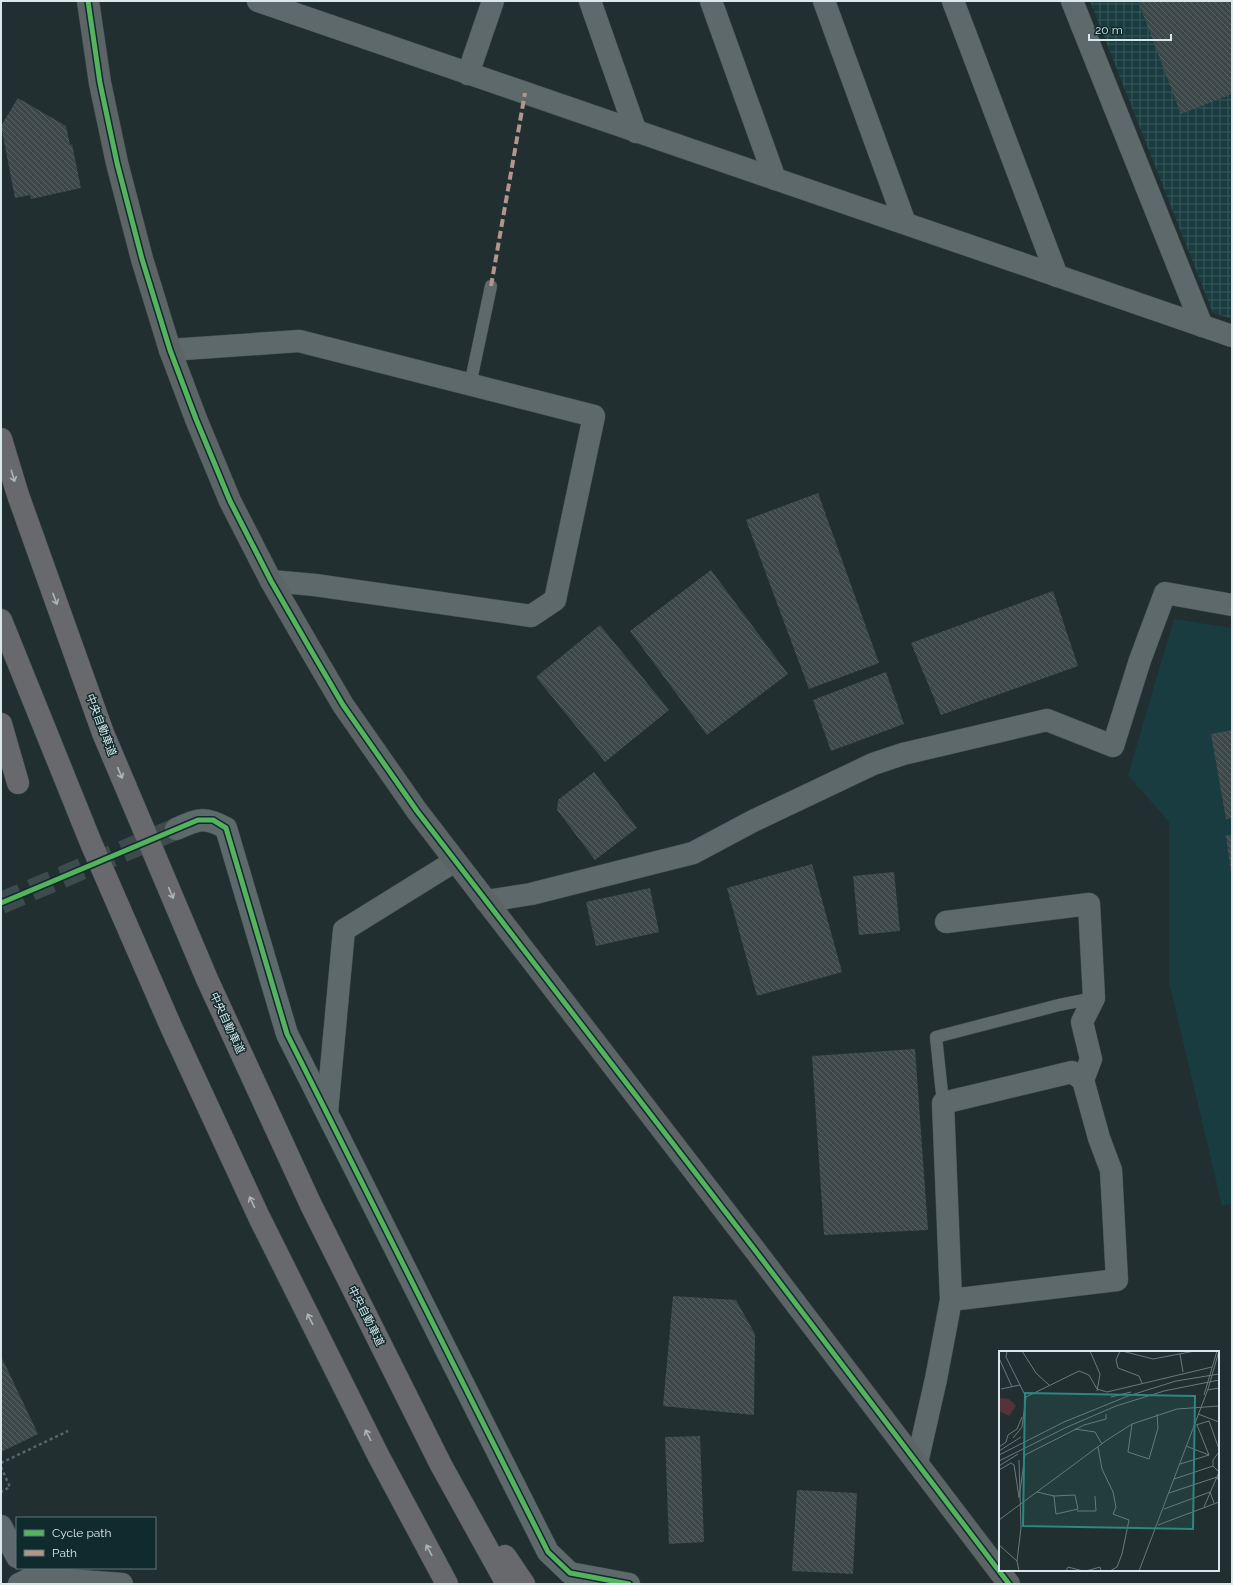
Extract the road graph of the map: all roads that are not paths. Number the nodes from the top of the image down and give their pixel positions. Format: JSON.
{"nodes":[{"id":1,"x":88,"y":1,"type":"edge"},
{"id":2,"x":493,"y":1,"type":"edge"},
{"id":3,"x":590,"y":1,"type":"edge"},
{"id":4,"x":711,"y":1,"type":"edge"},
{"id":5,"x":824,"y":1,"type":"edge"},
{"id":6,"x":953,"y":1,"type":"edge"},
{"id":7,"x":1072,"y":1,"type":"edge"},
{"id":8,"x":269,"y":3,"type":"edge"},
{"id":9,"x":468,"y":74,"type":"junction"},
{"id":10,"x":636,"y":132,"type":"junction"},
{"id":11,"x":775,"y":179,"type":"junction"},
{"id":12,"x":904,"y":224,"type":"junction"},
{"id":13,"x":1057,"y":276,"type":"junction"},
{"id":14,"x":491,"y":286,"type":"dead end"},
{"id":15,"x":1202,"y":326,"type":"junction"},
{"id":16,"x":1232,"y":336,"type":"edge"},
{"id":17,"x":170,"y":350,"type":"junction"},
{"id":18,"x":470,"y":384,"type":"junction"},
{"id":19,"x":1,"y":439,"type":"edge"},
{"id":20,"x":271,"y":581,"type":"junction"},
{"id":21,"x":1232,"y":605,"type":"edge"},
{"id":22,"x":1,"y":620,"type":"edge"},
{"id":23,"x":1,"y":724,"type":"edge"},
{"id":24,"x":18,"y":783,"type":"dead end"},
{"id":25,"x":176,"y":828,"type":"tunnel mouth"},
{"id":26,"x":455,"y":861,"type":"junction"},
{"id":27,"x":486,"y":901,"type":"junction"},
{"id":28,"x":946,"y":922,"type":"dead end"},
{"id":29,"x":1094,"y":998,"type":"junction"},
{"id":30,"x":1083,"y":1080,"type":"junction"},
{"id":31,"x":943,"y":1103,"type":"junction"},
{"id":32,"x":327,"y":1112,"type":"junction"},
{"id":33,"x":951,"y":1300,"type":"junction"},
{"id":34,"x":918,"y":1463,"type":"junction"},
{"id":35,"x":441,"y":1464,"type":"junction"},
{"id":36,"x":1,"y":1526,"type":"edge"},
{"id":37,"x":16,"y":1555,"type":"edge"},
{"id":38,"x":999,"y":1571,"type":"edge"},
{"id":39,"x":999,"y":1571,"type":"edge"},
{"id":40,"x":23,"y":1577,"type":"edge"},
{"id":41,"x":122,"y":1584,"type":"edge"},
{"id":42,"x":448,"y":1584,"type":"edge"},
{"id":43,"x":507,"y":1584,"type":"edge"},
{"id":44,"x":524,"y":1584,"type":"edge"},
{"id":45,"x":629,"y":1584,"type":"edge"},
{"id":46,"x":1009,"y":1584,"type":"edge"}],
"edges":[{"from":1,"to":17,"type":"street"},
{"from":2,"to":9,"type":"street"},
{"from":3,"to":10,"type":"street"},
{"from":4,"to":11,"type":"street"},
{"from":5,"to":12,"type":"street"},
{"from":6,"to":13,"type":"street"},
{"from":7,"to":15,"type":"street"},
{"from":8,"to":9,"type":"street"},
{"from":9,"to":10,"type":"street"},
{"from":10,"to":11,"type":"street"},
{"from":11,"to":12,"type":"street"},
{"from":12,"to":13,"type":"street"},
{"from":13,"to":15,"type":"street"},
{"from":14,"to":18,"type":"lane"},
{"from":15,"to":16,"type":"street"},
{"from":17,"to":18,"type":"street"},
{"from":17,"to":20,"type":"street"},
{"from":18,"to":20,"type":"street"},
{"from":19,"to":35,"type":"highway","name":"中央自動車道","one_way":true},
{"from":20,"to":26,"type":"street"},
{"from":21,"to":27,"type":"street"},
{"from":42,"to":22,"type":"highway","one_way":true},
{"from":23,"to":24,"type":"highway"},
{"from":25,"to":32,"type":"street"},
{"from":26,"to":27,"type":"street"},
{"from":26,"to":32,"type":"street"},
{"from":27,"to":34,"type":"street"},
{"from":28,"to":29,"type":"street"},
{"from":29,"to":30,"type":"street"},
{"from":29,"to":31,"type":"lane"},
{"from":30,"to":31,"type":"street"},
{"from":30,"to":33,"type":"street"},
{"from":31,"to":33,"type":"street"},
{"from":32,"to":45,"type":"street"},
{"from":33,"to":34,"type":"street"},
{"from":34,"to":39,"type":"street"},
{"from":35,"to":43,"type":"highway","name":"中央自動車道"},
{"from":35,"to":44,"type":"highway"},
{"from":36,"to":37,"type":"street"},
{"from":38,"to":46,"type":"street"},
{"from":40,"to":41,"type":"street"}]}
